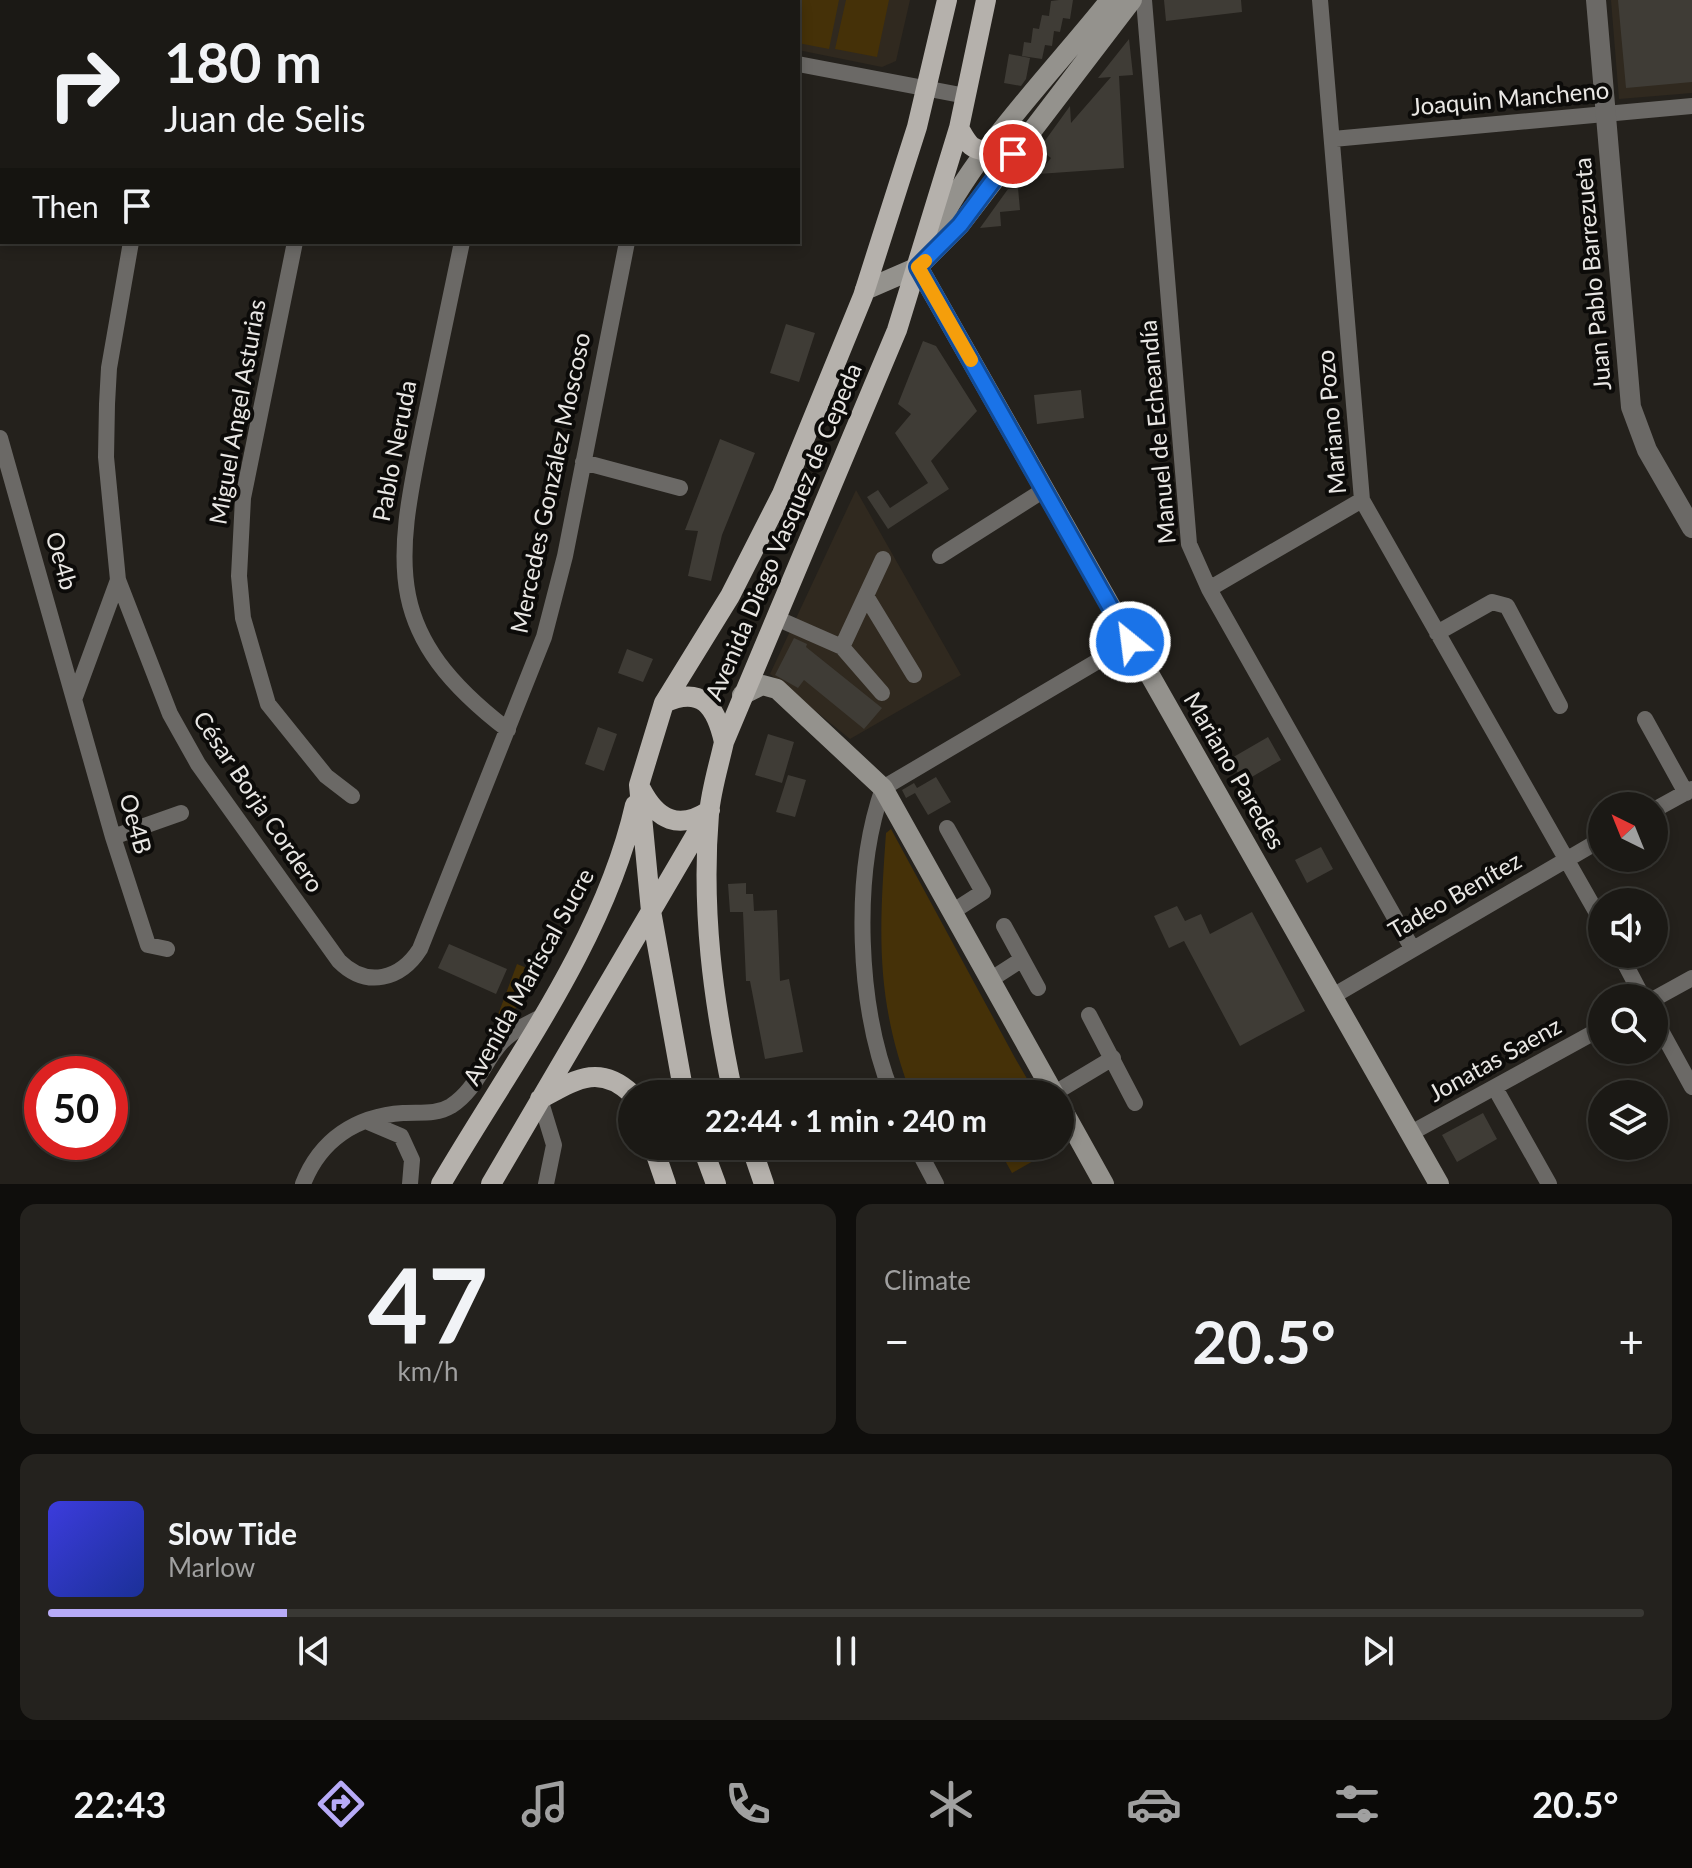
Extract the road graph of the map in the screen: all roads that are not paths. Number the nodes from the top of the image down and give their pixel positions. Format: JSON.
{"nodes":[{"id":1,"x":947,"y":0,"type":"edge"},
{"id":2,"x":986,"y":0,"type":"edge"},
{"id":3,"x":1110,"y":0,"type":"edge"},
{"id":4,"x":1132,"y":0,"type":"edge"},
{"id":5,"x":1144,"y":0,"type":"edge"},
{"id":6,"x":1320,"y":0,"type":"edge"},
{"id":7,"x":1596,"y":0,"type":"edge"},
{"id":8,"x":800,"y":64,"type":"edge"},
{"id":9,"x":1061,"y":76,"type":"junction"},
{"id":10,"x":927,"y":88,"type":"junction"},
{"id":11,"x":966,"y":96,"type":"junction"},
{"id":12,"x":1692,"y":106,"type":"edge"},
{"id":13,"x":1606,"y":114,"type":"junction"},
{"id":14,"x":959,"y":128,"type":"junction"},
{"id":15,"x":1333,"y":139,"type":"junction"},
{"id":16,"x":989,"y":150,"type":"junction"},
{"id":17,"x":131,"y":244,"type":"edge"},
{"id":18,"x":295,"y":244,"type":"edge"},
{"id":19,"x":462,"y":244,"type":"edge"},
{"id":20,"x":627,"y":244,"type":"edge"},
{"id":21,"x":918,"y":267,"type":"junction"},
{"id":22,"x":865,"y":290,"type":"junction"},
{"id":23,"x":0,"y":438,"type":"edge"},
{"id":24,"x":583,"y":462,"type":"junction"},
{"id":25,"x":680,"y":488,"type":"dead end"},
{"id":26,"x":1044,"y":490,"type":"junction"},
{"id":27,"x":1362,"y":500,"type":"junction"},
{"id":28,"x":1692,"y":528,"type":"edge"},
{"id":29,"x":940,"y":556,"type":"dead end"},
{"id":30,"x":883,"y":559,"type":"dead end"},
{"id":31,"x":118,"y":580,"type":"junction"},
{"id":32,"x":1209,"y":589,"type":"junction"},
{"id":33,"x":866,"y":596,"type":"junction"},
{"id":34,"x":776,"y":618,"type":"junction"},
{"id":35,"x":1437,"y":633,"type":"junction"},
{"id":36,"x":1130,"y":642,"type":"junction"},
{"id":37,"x":842,"y":647,"type":"junction"},
{"id":38,"x":914,"y":675,"type":"dead end"},
{"id":39,"x":882,"y":693,"type":"dead end"},
{"id":40,"x":742,"y":695,"type":"junction"},
{"id":41,"x":75,"y":697,"type":"junction"},
{"id":42,"x":664,"y":703,"type":"junction"},
{"id":43,"x":1560,"y":706,"type":"dead end"},
{"id":44,"x":1645,"y":719,"type":"dead end"},
{"id":45,"x":508,"y":730,"type":"junction"},
{"id":46,"x":724,"y":742,"type":"junction"},
{"id":47,"x":639,"y":785,"type":"junction"},
{"id":48,"x":883,"y":788,"type":"junction"},
{"id":49,"x":1689,"y":791,"type":"edge"},
{"id":50,"x":352,"y":796,"type":"dead end"},
{"id":51,"x":1668,"y":802,"type":"edge"},
{"id":52,"x":710,"y":810,"type":"junction"},
{"id":53,"x":181,"y":813,"type":"dead end"},
{"id":54,"x":947,"y":828,"type":"dead end"},
{"id":55,"x":113,"y":837,"type":"junction"},
{"id":56,"x":1588,"y":847,"type":"edge"},
{"id":57,"x":1568,"y":858,"type":"junction"},
{"id":58,"x":1588,"y":896,"type":"edge"},
{"id":59,"x":651,"y":911,"type":"junction"},
{"id":60,"x":952,"y":912,"type":"junction"},
{"id":61,"x":1004,"y":926,"type":"dead end"},
{"id":62,"x":1412,"y":948,"type":"junction"},
{"id":63,"x":167,"y":949,"type":"dead end"},
{"id":64,"x":1021,"y":960,"type":"junction"},
{"id":65,"x":1692,"y":978,"type":"edge"},
{"id":66,"x":990,"y":980,"type":"junction"},
{"id":67,"x":1038,"y":988,"type":"dead end"},
{"id":68,"x":1668,"y":991,"type":"edge"},
{"id":69,"x":1333,"y":996,"type":"junction"},
{"id":70,"x":1089,"y":1015,"type":"dead end"},
{"id":71,"x":543,"y":1016,"type":"junction"},
{"id":72,"x":1588,"y":1036,"type":"edge"},
{"id":73,"x":1668,"y":1043,"type":"edge"},
{"id":74,"x":1113,"y":1058,"type":"junction"},
{"id":75,"x":681,"y":1080,"type":"edge"},
{"id":76,"x":730,"y":1080,"type":"edge"},
{"id":77,"x":888,"y":1080,"type":"edge"},
{"id":78,"x":1046,"y":1080,"type":"edge"},
{"id":79,"x":1074,"y":1082,"type":"edge"},
{"id":80,"x":618,"y":1084,"type":"edge"},
{"id":81,"x":1692,"y":1087,"type":"edge"},
{"id":82,"x":1495,"y":1088,"type":"junction"},
{"id":83,"x":540,"y":1099,"type":"junction"},
{"id":84,"x":1135,"y":1103,"type":"dead end"},
{"id":85,"x":367,"y":1121,"type":"junction"},
{"id":86,"x":1074,"y":1130,"type":"edge"},
{"id":87,"x":1411,"y":1133,"type":"junction"},
{"id":88,"x":658,"y":1160,"type":"edge"},
{"id":89,"x":707,"y":1160,"type":"edge"},
{"id":90,"x":756,"y":1160,"type":"edge"},
{"id":91,"x":923,"y":1160,"type":"edge"},
{"id":92,"x":303,"y":1184,"type":"edge"},
{"id":93,"x":410,"y":1184,"type":"edge"},
{"id":94,"x":441,"y":1184,"type":"edge"},
{"id":95,"x":491,"y":1184,"type":"edge"},
{"id":96,"x":546,"y":1184,"type":"edge"},
{"id":97,"x":666,"y":1184,"type":"edge"},
{"id":98,"x":716,"y":1184,"type":"edge"},
{"id":99,"x":764,"y":1184,"type":"edge"},
{"id":100,"x":936,"y":1184,"type":"edge"},
{"id":101,"x":1104,"y":1184,"type":"edge"},
{"id":102,"x":1439,"y":1184,"type":"edge"},
{"id":103,"x":1549,"y":1184,"type":"edge"}],
"edges":[{"from":1,"to":10,"type":"main road","name":"Avenida Diego Vasquez de Cepeda"},
{"from":2,"to":11,"type":"main road","name":"Avenida Diego Vasquez de Cepeda"},
{"from":3,"to":9,"type":"main road"},
{"from":4,"to":9,"type":"main road"},
{"from":5,"to":32,"type":"street","name":"Manuel de Echeandía"},
{"from":6,"to":15,"type":"street","name":"Mariano Pozo"},
{"from":7,"to":13,"type":"street","name":"Juan Pablo Barrezueta"},
{"from":8,"to":10,"type":"street"},
{"from":9,"to":16,"type":"main road"},
{"from":9,"to":21,"type":"main road"},
{"from":10,"to":11,"type":"street"},
{"from":10,"to":22,"type":"main road","name":"Avenida Diego Vasquez de Cepeda"},
{"from":11,"to":14,"type":"main road","name":"Avenida Diego Vasquez de Cepeda"},
{"from":12,"to":13,"type":"street","name":"Joaquin Mancheno"},
{"from":13,"to":15,"type":"street","name":"Joaquin Mancheno"},
{"from":13,"to":28,"type":"street","name":"Juan Pablo Barrezueta"},
{"from":14,"to":16,"type":"main road"},
{"from":14,"to":21,"type":"main road","name":"Avenida Diego Vasquez de Cepeda"},
{"from":15,"to":27,"type":"street","name":"Mariano Pozo"},
{"from":16,"to":21,"type":"main road"},
{"from":17,"to":31,"type":"street","name":"César Borja Cordero"},
{"from":18,"to":50,"type":"street","name":"Miguel Angel Asturias"},
{"from":19,"to":45,"type":"street","name":"Pablo Neruda"},
{"from":20,"to":24,"type":"street","name":"Mercedes González Moscoso"},
{"from":21,"to":22,"type":"main road"},
{"from":21,"to":26,"type":"main road","name":"Mariano Paredes"},
{"from":21,"to":34,"type":"main road","name":"Avenida Diego Vasquez de Cepeda"},
{"from":22,"to":42,"type":"main road","name":"Avenida Diego Vasquez de Cepeda"},
{"from":23,"to":41,"type":"street","name":"Oe4b"},
{"from":24,"to":25,"type":"street"},
{"from":24,"to":45,"type":"street","name":"Mercedes González Moscoso"},
{"from":26,"to":29,"type":"street"},
{"from":26,"to":36,"type":"main road","name":"Mariano Paredes"},
{"from":27,"to":32,"type":"street"},
{"from":27,"to":35,"type":"street","name":"Mariano Pozo"},
{"from":30,"to":33,"type":"street"},
{"from":31,"to":41,"type":"street"},
{"from":31,"to":45,"type":"street","name":"César Borja Cordero"},
{"from":32,"to":62,"type":"street","name":"Manuel de Echeandía"},
{"from":33,"to":37,"type":"street"},
{"from":33,"to":38,"type":"street"},
{"from":34,"to":37,"type":"street"},
{"from":34,"to":40,"type":"main road","name":"Avenida Diego Vasquez de Cepeda"},
{"from":35,"to":43,"type":"street"},
{"from":35,"to":57,"type":"street","name":"Mariano Pozo"},
{"from":36,"to":48,"type":"street"},
{"from":36,"to":69,"type":"main road","name":"Mariano Paredes"},
{"from":37,"to":39,"type":"street"},
{"from":40,"to":46,"type":"main road","name":"Avenida Diego Vasquez de Cepeda"},
{"from":40,"to":48,"type":"main road"},
{"from":41,"to":55,"type":"street","name":"Oe4B"},
{"from":42,"to":46,"type":"main road"},
{"from":42,"to":47,"type":"main road","name":"Avenida Diego Vasquez de Cepeda"},
{"from":44,"to":49,"type":"street"},
{"from":46,"to":52,"type":"main road","name":"Avenida Diego Vasquez de Cepeda"},
{"from":47,"to":52,"type":"main road"},
{"from":47,"to":59,"type":"main road","name":"Avenida Diego Vasquez de Cepeda"},
{"from":47,"to":71,"type":"main road","name":"Avenida Mariscal Sucre"},
{"from":48,"to":60,"type":"main road"},
{"from":48,"to":77,"type":"street"},
{"from":49,"to":51,"type":"street"},
{"from":52,"to":59,"type":"main road"},
{"from":52,"to":76,"type":"main road","name":"Avenida Diego Vasquez de Cepeda"},
{"from":53,"to":55,"type":"street"},
{"from":54,"to":60,"type":"street"},
{"from":55,"to":63,"type":"street","name":"Oe4B"},
{"from":56,"to":57,"type":"street","name":"Tadeo Benítez"},
{"from":57,"to":58,"type":"street","name":"Mariano Pozo"},
{"from":57,"to":62,"type":"street","name":"Tadeo Benítez"},
{"from":59,"to":75,"type":"main road","name":"Avenida Diego Vasquez de Cepeda"},
{"from":59,"to":83,"type":"main road"},
{"from":60,"to":66,"type":"main road"},
{"from":61,"to":64,"type":"street"},
{"from":62,"to":69,"type":"street","name":"Tadeo Benítez"},
{"from":64,"to":66,"type":"street"},
{"from":64,"to":67,"type":"street"},
{"from":65,"to":68,"type":"street"},
{"from":66,"to":78,"type":"main road"},
{"from":69,"to":87,"type":"main road","name":"Mariano Paredes"},
{"from":70,"to":74,"type":"street"},
{"from":71,"to":85,"type":"street"},
{"from":71,"to":94,"type":"main road","name":"Avenida Mariscal Sucre"},
{"from":72,"to":82,"type":"street","name":"Jonatas Saenz"},
{"from":73,"to":81,"type":"street"},
{"from":74,"to":79,"type":"street"},
{"from":74,"to":84,"type":"street"},
{"from":80,"to":83,"type":"main road"},
{"from":82,"to":87,"type":"street","name":"Jonatas Saenz"},
{"from":82,"to":103,"type":"street"},
{"from":83,"to":95,"type":"main road"},
{"from":83,"to":96,"type":"street"},
{"from":85,"to":92,"type":"street"},
{"from":85,"to":93,"type":"street"},
{"from":86,"to":101,"type":"main road"},
{"from":87,"to":102,"type":"main road","name":"Mariano Paredes"},
{"from":88,"to":97,"type":"main road"},
{"from":89,"to":98,"type":"main road"},
{"from":90,"to":99,"type":"main road"},
{"from":91,"to":100,"type":"street"}]}
